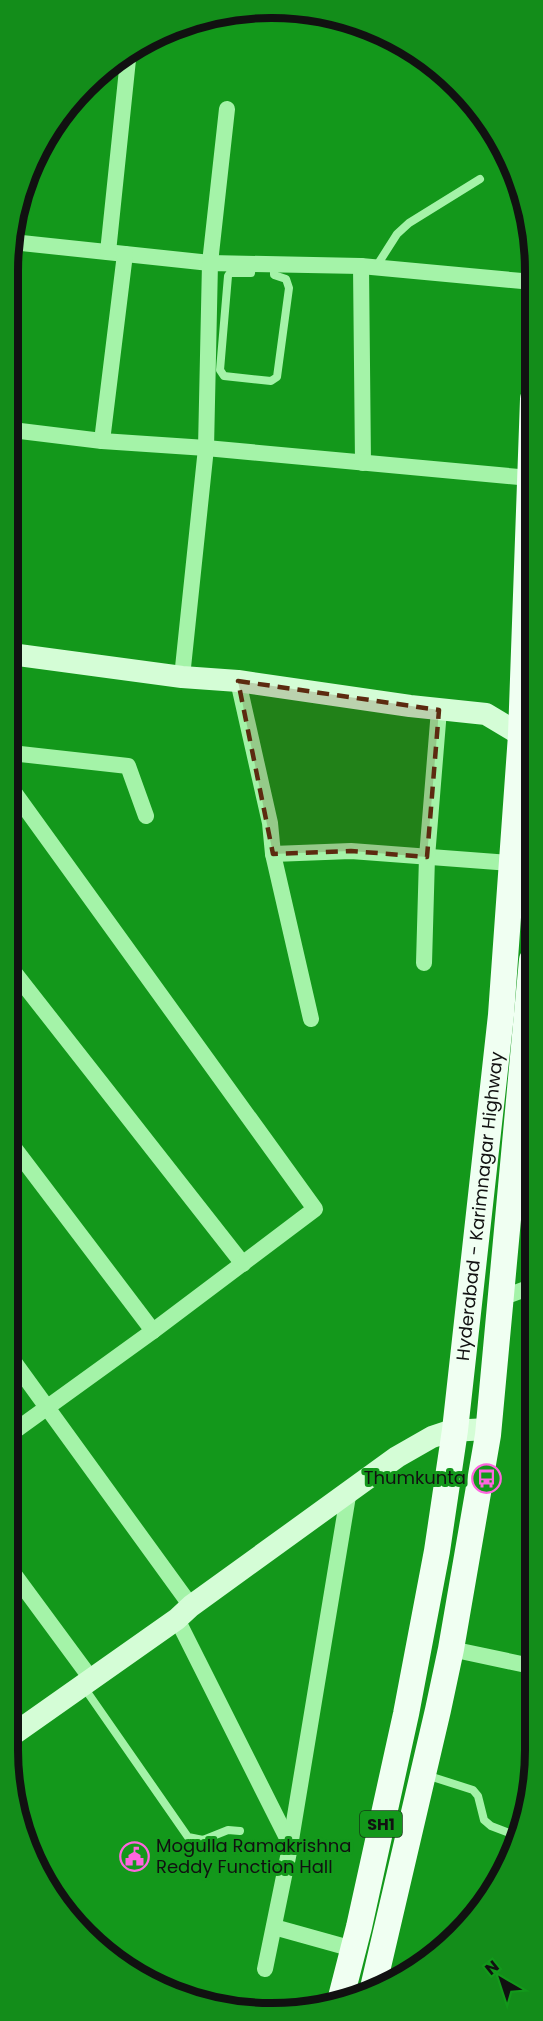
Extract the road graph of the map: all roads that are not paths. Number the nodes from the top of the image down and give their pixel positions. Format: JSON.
{"nodes":[{"id":1,"x":128,"y":63,"type":"edge"},
{"id":2,"x":227,"y":109,"type":"dead end"},
{"id":3,"x":480,"y":179,"type":"dead end"},
{"id":4,"x":20,"y":243,"type":"edge"},
{"id":5,"x":116,"y":253,"type":"junction"},
{"id":6,"x":210,"y":263,"type":"junction"},
{"id":7,"x":252,"y":264,"type":"junction"},
{"id":8,"x":274,"y":264,"type":"junction"},
{"id":9,"x":368,"y":266,"type":"junction"},
{"id":10,"x":525,"y":281,"type":"edge"},
{"id":11,"x":18,"y":431,"type":"edge"},
{"id":12,"x":102,"y":441,"type":"junction"},
{"id":13,"x":206,"y":448,"type":"junction"},
{"id":14,"x":363,"y":463,"type":"junction"},
{"id":15,"x":525,"y":478,"type":"edge"},
{"id":16,"x":18,"y":655,"type":"edge"},
{"id":17,"x":182,"y":677,"type":"junction"},
{"id":18,"x":238,"y":681,"type":"junction"},
{"id":19,"x":525,"y":701,"type":"edge"},
{"id":20,"x":439,"y":710,"type":"junction"},
{"id":21,"x":486,"y":714,"type":"junction"},
{"id":22,"x":525,"y":735,"type":"edge"},
{"id":23,"x":525,"y":744,"type":"edge"},
{"id":24,"x":18,"y":754,"type":"edge"},
{"id":25,"x":18,"y":798,"type":"edge"},
{"id":26,"x":146,"y":816,"type":"dead end"},
{"id":27,"x":273,"y":854,"type":"junction"},
{"id":28,"x":427,"y":857,"type":"junction"},
{"id":29,"x":511,"y":863,"type":"junction"},
{"id":30,"x":424,"y":963,"type":"dead end"},
{"id":31,"x":18,"y":977,"type":"edge"},
{"id":32,"x":311,"y":1019,"type":"dead end"},
{"id":33,"x":525,"y":1116,"type":"edge"},
{"id":34,"x":18,"y":1153,"type":"edge"},
{"id":35,"x":243,"y":1264,"type":"junction"},
{"id":36,"x":525,"y":1289,"type":"edge"},
{"id":37,"x":501,"y":1298,"type":"junction"},
{"id":38,"x":153,"y":1331,"type":"junction"},
{"id":39,"x":18,"y":1368,"type":"edge"},
{"id":40,"x":47,"y":1408,"type":"junction"},
{"id":41,"x":18,"y":1429,"type":"edge"},
{"id":42,"x":488,"y":1429,"type":"junction"},
{"id":43,"x":454,"y":1430,"type":"junction"},
{"id":44,"x":349,"y":1490,"type":"junction"},
{"id":45,"x":18,"y":1581,"type":"edge"},
{"id":46,"x":184,"y":1612,"type":"junction"},
{"id":47,"x":451,"y":1649,"type":"junction"},
{"id":48,"x":525,"y":1665,"type":"edge"},
{"id":49,"x":87,"y":1683,"type":"junction"},
{"id":50,"x":18,"y":1731,"type":"edge"},
{"id":51,"x":423,"y":1775,"type":"junction"},
{"id":52,"x":240,"y":1831,"type":"dead end"},
{"id":53,"x":511,"y":1834,"type":"edge"},
{"id":54,"x":290,"y":1844,"type":"junction"},
{"id":55,"x":273,"y":1927,"type":"junction"},
{"id":56,"x":353,"y":1949,"type":"junction"},
{"id":57,"x":265,"y":1969,"type":"dead end"},
{"id":58,"x":375,"y":1981,"type":"edge"},
{"id":59,"x":342,"y":1993,"type":"edge"}],
"edges":[{"from":1,"to":5,"type":"street"},
{"from":2,"to":6,"type":"street"},
{"from":3,"to":9,"type":"lane"},
{"from":4,"to":5,"type":"street"},
{"from":5,"to":6,"type":"street"},
{"from":5,"to":12,"type":"street"},
{"from":6,"to":7,"type":"street"},
{"from":6,"to":13,"type":"street"},
{"from":7,"to":8,"type":"street"},
{"from":7,"to":8,"type":"lane"},
{"from":8,"to":9,"type":"street"},
{"from":9,"to":10,"type":"street"},
{"from":9,"to":14,"type":"street"},
{"from":11,"to":12,"type":"street"},
{"from":12,"to":13,"type":"street"},
{"from":13,"to":14,"type":"street"},
{"from":13,"to":17,"type":"street"},
{"from":14,"to":15,"type":"street"},
{"from":16,"to":17,"type":"street"},
{"from":17,"to":18,"type":"street"},
{"from":18,"to":20,"type":"street"},
{"from":18,"to":27,"type":"street"},
{"from":19,"to":21,"type":"street"},
{"from":20,"to":21,"type":"street"},
{"from":20,"to":28,"type":"street"},
{"from":21,"to":22,"type":"street"},
{"from":23,"to":29,"type":"main road","name":"Hyderabad - Karimnagar Highway","number":"SH1"},
{"from":24,"to":26,"type":"street"},
{"from":25,"to":35,"type":"street"},
{"from":27,"to":28,"type":"street"},
{"from":27,"to":32,"type":"street"},
{"from":28,"to":29,"type":"street"},
{"from":28,"to":30,"type":"street"},
{"from":29,"to":43,"type":"main road","name":"Hyderabad - Karimnagar Highway","number":"SH1"},
{"from":31,"to":35,"type":"street"},
{"from":33,"to":37,"type":"main road","name":"Hyderabad - Karimnagar Highway","number":"SH1"},
{"from":34,"to":38,"type":"street"},
{"from":35,"to":38,"type":"street"},
{"from":36,"to":37,"type":"street"},
{"from":37,"to":42,"type":"main road","name":"Hyderabad - Karimnagar Highway","number":"SH1"},
{"from":38,"to":40,"type":"street"},
{"from":39,"to":40,"type":"street"},
{"from":40,"to":41,"type":"street"},
{"from":40,"to":46,"type":"street"},
{"from":42,"to":43,"type":"street"},
{"from":42,"to":47,"type":"main road","name":"Hyderabad - Karimnagar Highway","number":"SH1"},
{"from":43,"to":44,"type":"street"},
{"from":43,"to":56,"type":"main road","name":"Hyderabad - Karimnagar Highway","number":"SH1"},
{"from":44,"to":46,"type":"street"},
{"from":44,"to":54,"type":"street"},
{"from":45,"to":49,"type":"street"},
{"from":46,"to":49,"type":"street"},
{"from":46,"to":54,"type":"street"},
{"from":47,"to":48,"type":"street"},
{"from":47,"to":51,"type":"main road","name":"Hyderabad - Karimnagar Highway","number":"SH1"},
{"from":49,"to":50,"type":"street"},
{"from":49,"to":52,"type":"lane"},
{"from":51,"to":53,"type":"lane"},
{"from":51,"to":58,"type":"main road","name":"Hyderabad - Karimnagar Highway","number":"SH1"},
{"from":54,"to":55,"type":"street"},
{"from":55,"to":56,"type":"street"},
{"from":55,"to":57,"type":"street"},
{"from":56,"to":59,"type":"main road","name":"Hyderabad - Karimnagar Highway","number":"SH1"}]}
